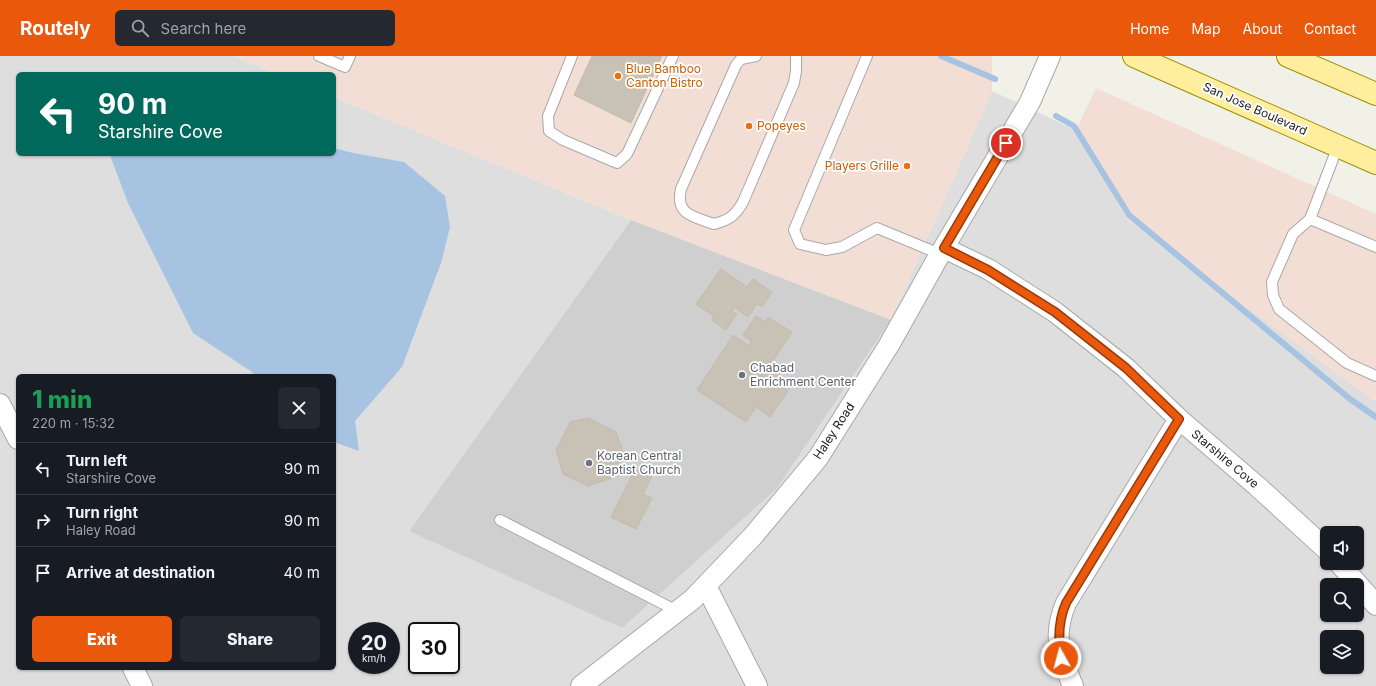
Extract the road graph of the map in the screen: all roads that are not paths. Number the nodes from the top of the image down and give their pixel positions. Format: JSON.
{"nodes":[{"id":1,"x":319,"y":56,"type":"edge"},
{"id":2,"x":350,"y":56,"type":"edge"},
{"id":3,"x":572,"y":56,"type":"edge"},
{"id":4,"x":673,"y":56,"type":"edge"},
{"id":5,"x":756,"y":56,"type":"edge"},
{"id":6,"x":796,"y":56,"type":"edge"},
{"id":7,"x":867,"y":56,"type":"edge"},
{"id":8,"x":1050,"y":56,"type":"edge"},
{"id":9,"x":1134,"y":56,"type":"edge"},
{"id":10,"x":1302,"y":59,"type":"edge"},
{"id":11,"x":1376,"y":94,"type":"edge"},
{"id":12,"x":1338,"y":146,"type":"junction"},
{"id":13,"x":1376,"y":163,"type":"edge"},
{"id":14,"x":1310,"y":219,"type":"junction"},
{"id":15,"x":1376,"y":247,"type":"edge"},
{"id":16,"x":942,"y":251,"type":"junction"},
{"id":17,"x":1376,"y":376,"type":"edge"},
{"id":18,"x":0,"y":404,"type":"edge"},
{"id":19,"x":1179,"y":419,"type":"junction"},
{"id":20,"x":16,"y":435,"type":"edge"},
{"id":21,"x":500,"y":520,"type":"dead end"},
{"id":22,"x":1320,"y":544,"type":"edge"},
{"id":23,"x":1345,"y":570,"type":"edge"},
{"id":24,"x":706,"y":586,"type":"junction"},
{"id":25,"x":1376,"y":605,"type":"edge"},
{"id":26,"x":678,"y":611,"type":"junction"},
{"id":27,"x":134,"y":670,"type":"edge"},
{"id":28,"x":142,"y":686,"type":"edge"},
{"id":29,"x":581,"y":686,"type":"edge"},
{"id":30,"x":757,"y":686,"type":"edge"},
{"id":31,"x":1073,"y":686,"type":"edge"}],
"edges":[{"from":1,"to":2,"type":"lane"},
{"from":3,"to":4,"type":"lane"},
{"from":5,"to":6,"type":"lane"},
{"from":7,"to":16,"type":"lane"},
{"from":8,"to":16,"type":"street","name":"Haley Road"},
{"from":9,"to":12,"type":"main road","name":"San Jose Boulevard"},
{"from":10,"to":11,"type":"main road"},
{"from":12,"to":13,"type":"main road","name":"San Jose Boulevard"},
{"from":12,"to":14,"type":"lane"},
{"from":14,"to":15,"type":"lane"},
{"from":14,"to":17,"type":"lane"},
{"from":16,"to":19,"type":"street","name":"Starshire Cove"},
{"from":16,"to":24,"type":"street","name":"Haley Road"},
{"from":18,"to":20,"type":"street"},
{"from":19,"to":22,"type":"street","name":"Starshire Cove"},
{"from":19,"to":31,"type":"street"},
{"from":21,"to":26,"type":"lane"},
{"from":23,"to":25,"type":"street"},
{"from":24,"to":26,"type":"street","name":"Haley Road"},
{"from":24,"to":30,"type":"street"},
{"from":26,"to":29,"type":"street","name":"Haley Road"},
{"from":27,"to":28,"type":"street"}]}
